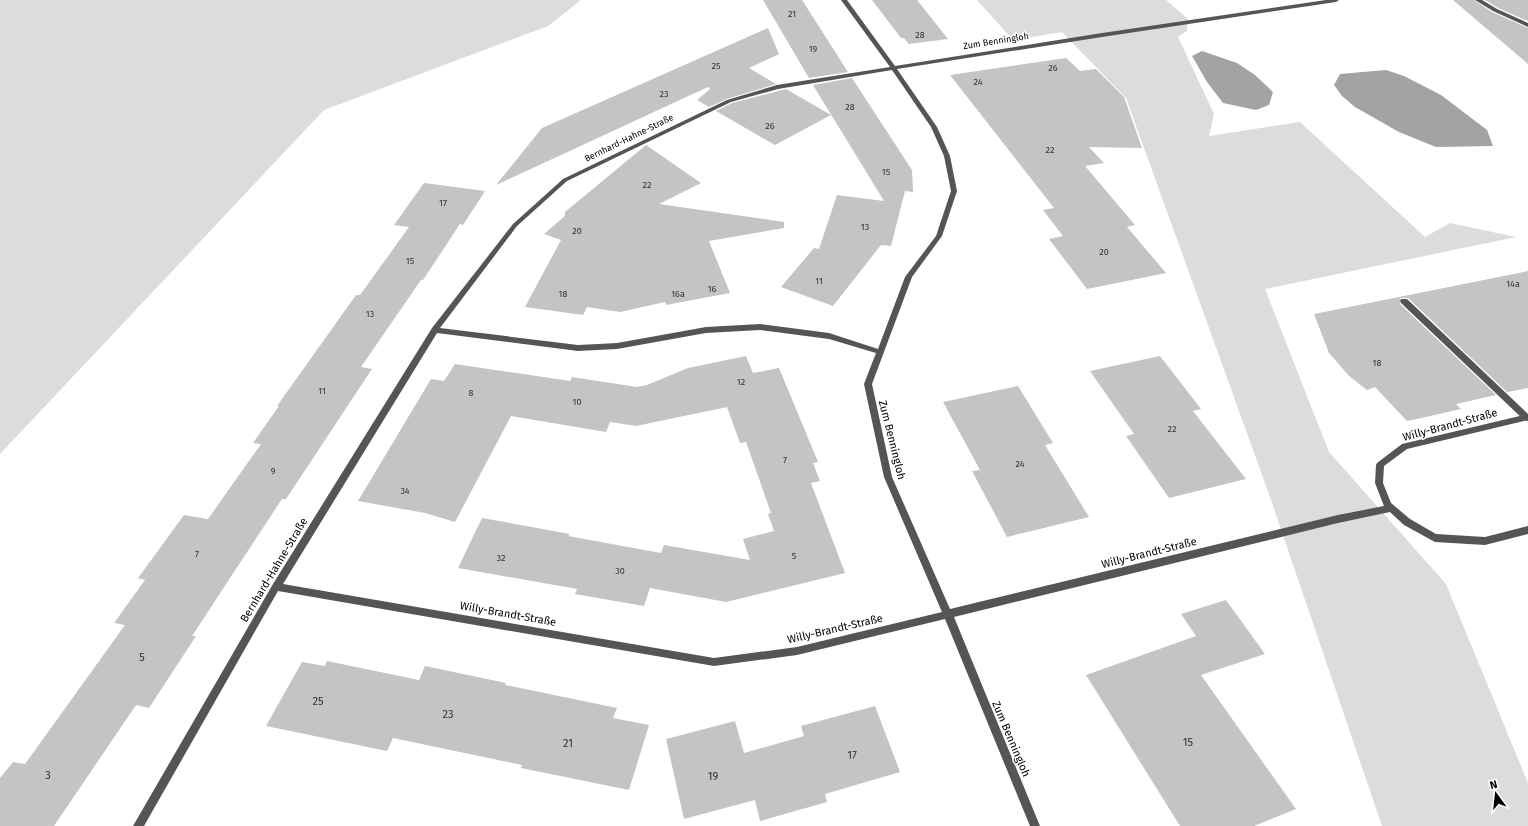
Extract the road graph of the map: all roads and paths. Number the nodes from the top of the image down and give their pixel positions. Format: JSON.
{"nodes":[{"id":1,"x":844,"y":0,"type":"edge"},
{"id":2,"x":1336,"y":0,"type":"edge"},
{"id":3,"x":1478,"y":0,"type":"edge"},
{"id":4,"x":1528,"y":25,"type":"edge"},
{"id":5,"x":893,"y":68,"type":"junction"},
{"id":6,"x":1404,"y":301,"type":"dead end"},
{"id":7,"x":435,"y":330,"type":"junction"},
{"id":8,"x":880,"y":352,"type":"junction"},
{"id":9,"x":1527,"y":417,"type":"edge"},
{"id":10,"x":1392,"y":508,"type":"junction"},
{"id":11,"x":1528,"y":530,"type":"edge"},
{"id":12,"x":276,"y":587,"type":"junction"},
{"id":13,"x":948,"y":615,"type":"junction"},
{"id":14,"x":138,"y":826,"type":"edge"},
{"id":15,"x":1035,"y":826,"type":"edge"}],
"edges":[{"from":1,"to":5,"type":"street","name":"Zum Benningloh"},
{"from":2,"to":5,"type":"street","name":"Zum Benningloh"},
{"from":3,"to":4,"type":"street"},
{"from":5,"to":7,"type":"street","name":"Bernhard-Hahne-Straße"},
{"from":5,"to":8,"type":"street","name":"Zum Benningloh"},
{"from":6,"to":9,"type":"street"},
{"from":7,"to":8,"type":"street"},
{"from":7,"to":12,"type":"street","name":"Bernhard-Hahne-Straße"},
{"from":8,"to":13,"type":"street","name":"Zum Benningloh"},
{"from":9,"to":10,"type":"street","name":"Willy-Brandt-Straße"},
{"from":10,"to":11,"type":"street","name":"Willy-Brandt-Straße"},
{"from":10,"to":13,"type":"street","name":"Willy-Brandt-Straße"},
{"from":12,"to":13,"type":"street","name":"Willy-Brandt-Straße"},
{"from":12,"to":14,"type":"street","name":"Bernhard-Hahne-Straße"},
{"from":13,"to":15,"type":"street","name":"Zum Benningloh"}]}
